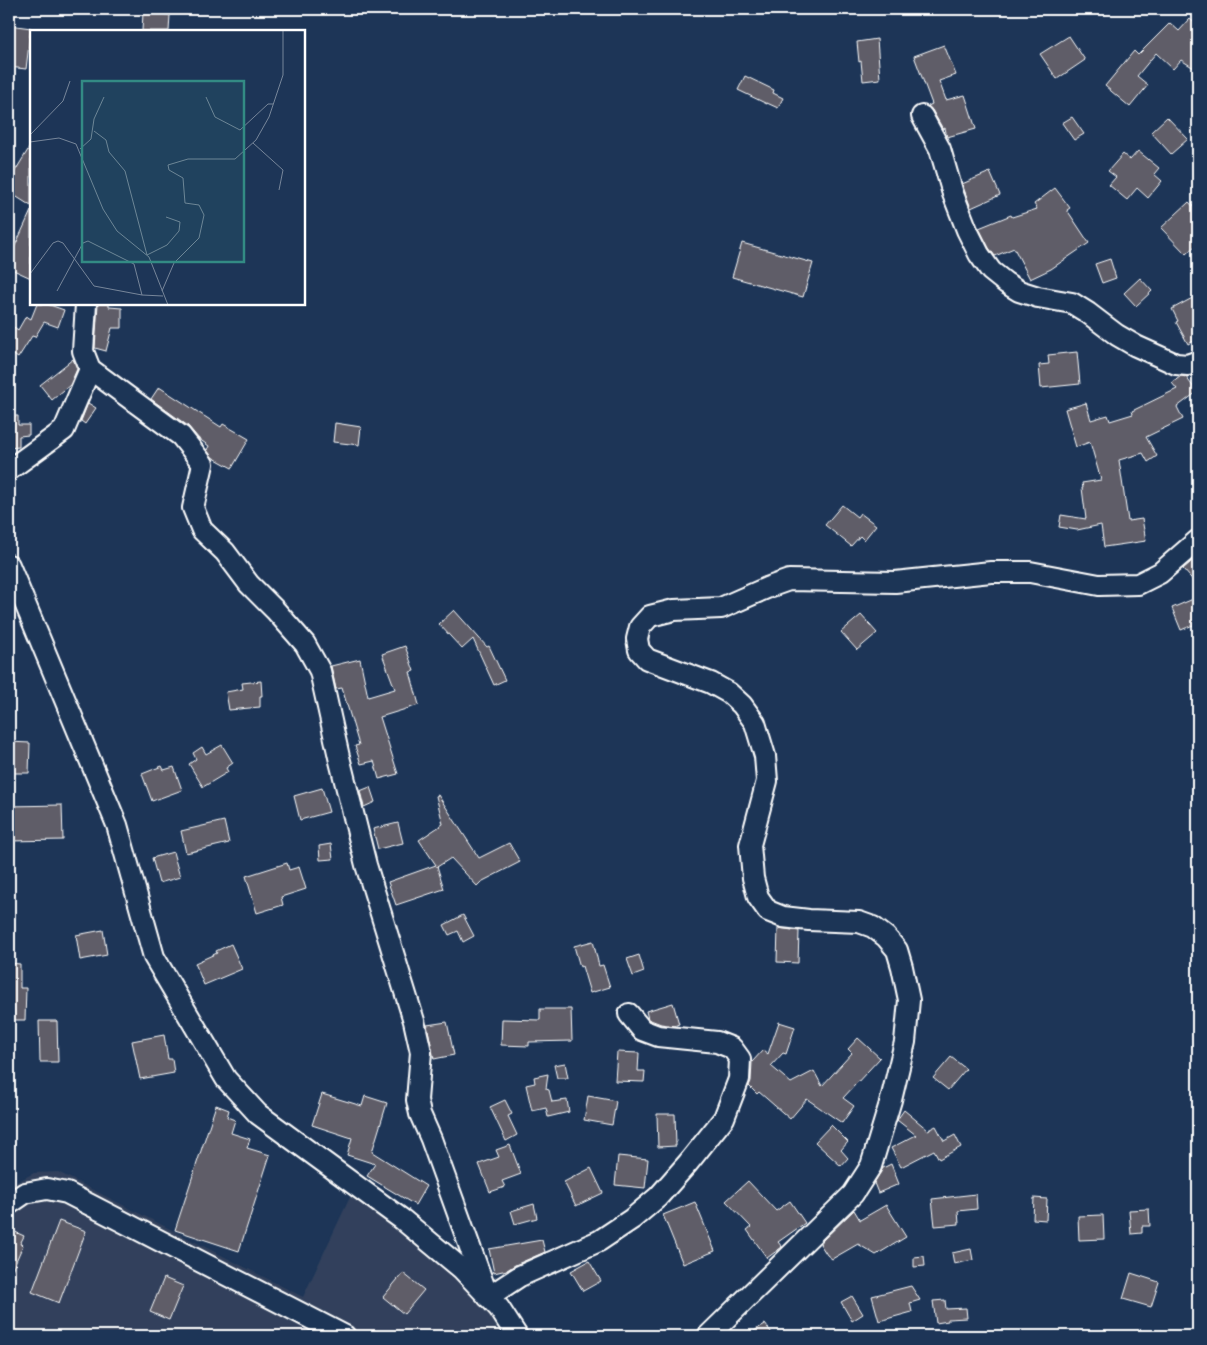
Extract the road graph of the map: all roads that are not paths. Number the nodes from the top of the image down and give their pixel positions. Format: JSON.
{"nodes":[{"id":1,"x":922,"y":116,"type":"dead end"},
{"id":2,"x":86,"y":305,"type":"edge"},
{"id":3,"x":1198,"y":361,"type":"edge"},
{"id":4,"x":90,"y":369,"type":"junction"},
{"id":5,"x":9,"y":470,"type":"edge"},
{"id":6,"x":1198,"y":540,"type":"edge"},
{"id":7,"x":9,"y":565,"type":"edge"},
{"id":8,"x":629,"y":1014,"type":"dead end"},
{"id":9,"x":9,"y":1204,"type":"edge"},
{"id":10,"x":488,"y":1297,"type":"junction"},
{"id":11,"x":345,"y":1336,"type":"edge"},
{"id":12,"x":517,"y":1336,"type":"edge"},
{"id":13,"x":708,"y":1336,"type":"edge"}],
"edges":[{"from":1,"to":3,"type":"street"},
{"from":2,"to":4,"type":"street"},
{"from":4,"to":5,"type":"street"},
{"from":4,"to":10,"type":"street"},
{"from":6,"to":13,"type":"street"},
{"from":7,"to":10,"type":"street"},
{"from":8,"to":10,"type":"street"},
{"from":9,"to":11,"type":"street"},
{"from":10,"to":12,"type":"street"}]}
